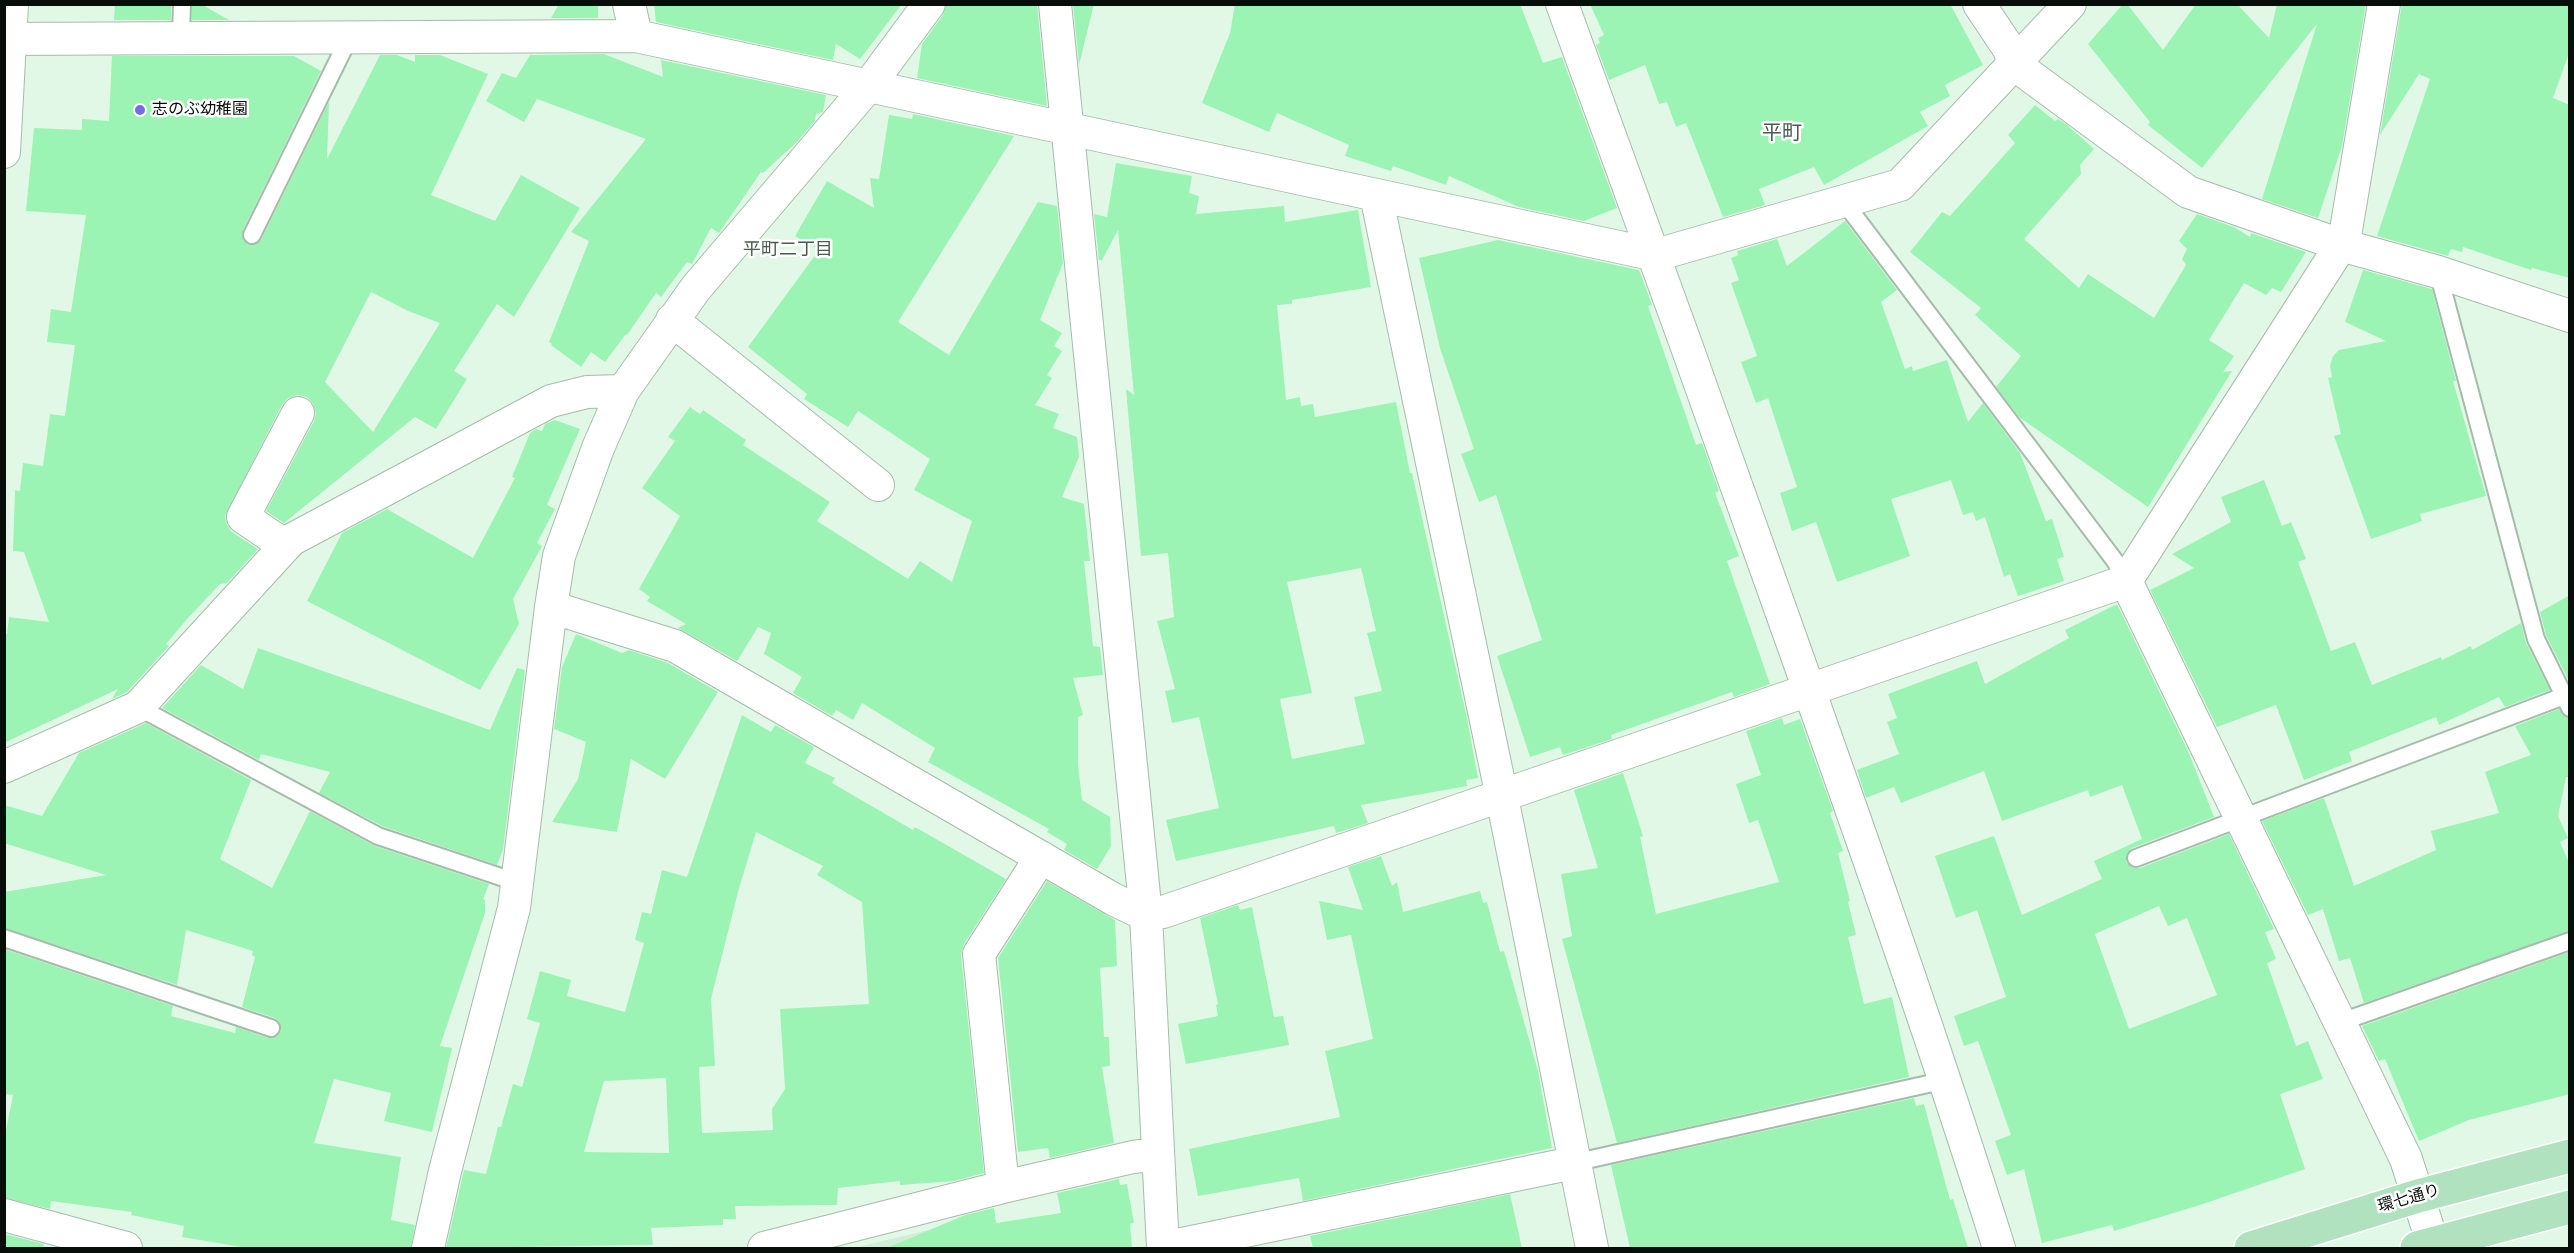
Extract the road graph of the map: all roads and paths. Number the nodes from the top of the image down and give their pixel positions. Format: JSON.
{"nodes":[{"id":1,"x":12,"y":4,"type":"edge"},
{"id":2,"x":182,"y":4,"type":"edge"},
{"id":3,"x":629,"y":4,"type":"edge"},
{"id":4,"x":929,"y":4,"type":"edge"},
{"id":5,"x":1055,"y":4,"type":"edge"},
{"id":6,"x":1562,"y":4,"type":"edge"},
{"id":7,"x":1979,"y":4,"type":"edge"},
{"id":8,"x":2070,"y":4,"type":"edge"},
{"id":9,"x":2384,"y":4,"type":"edge"},
{"id":10,"x":181,"y":36,"type":"junction"},
{"id":11,"x":350,"y":36,"type":"junction"},
{"id":12,"x":636,"y":36,"type":"junction"},
{"id":13,"x":8,"y":39,"type":"edge"},
{"id":14,"x":2014,"y":64,"type":"junction"},
{"id":15,"x":870,"y":84,"type":"junction"},
{"id":16,"x":1067,"y":128,"type":"junction"},
{"id":17,"x":4,"y":152,"type":"edge"},
{"id":18,"x":1376,"y":195,"type":"junction"},
{"id":19,"x":1844,"y":202,"type":"junction"},
{"id":20,"x":252,"y":235,"type":"dead end"},
{"id":21,"x":2341,"y":245,"type":"junction"},
{"id":22,"x":1656,"y":255,"type":"junction"},
{"id":23,"x":2438,"y":272,"type":"junction"},
{"id":24,"x":2570,"y":316,"type":"edge"},
{"id":25,"x":672,"y":320,"type":"junction"},
{"id":26,"x":623,"y":391,"type":"junction"},
{"id":27,"x":298,"y":413,"type":"dead end"},
{"id":28,"x":878,"y":485,"type":"dead end"},
{"id":29,"x":284,"y":545,"type":"junction"},
{"id":30,"x":2126,"y":581,"type":"junction"},
{"id":31,"x":550,"y":607,"type":"junction"},
{"id":32,"x":1809,"y":689,"type":"junction"},
{"id":33,"x":2567,"y":702,"type":"edge"},
{"id":34,"x":138,"y":707,"type":"junction"},
{"id":35,"x":4,"y":767,"type":"edge"},
{"id":36,"x":1502,"y":797,"type":"junction"},
{"id":37,"x":2240,"y":820,"type":"junction"},
{"id":38,"x":1041,"y":857,"type":"junction"},
{"id":39,"x":2136,"y":858,"type":"dead end"},
{"id":40,"x":519,"y":883,"type":"junction"},
{"id":41,"x":1146,"y":915,"type":"junction"},
{"id":42,"x":4,"y":938,"type":"edge"},
{"id":43,"x":2570,"y":940,"type":"edge"},
{"id":44,"x":2341,"y":1022,"type":"junction"},
{"id":45,"x":271,"y":1029,"type":"dead end"},
{"id":46,"x":1946,"y":1080,"type":"junction"},
{"id":47,"x":1158,"y":1154,"type":"junction"},
{"id":48,"x":2570,"y":1156,"type":"edge"},
{"id":49,"x":1574,"y":1163,"type":"junction"},
{"id":50,"x":1004,"y":1187,"type":"junction"},
{"id":51,"x":2418,"y":1196,"type":"junction"},
{"id":52,"x":2570,"y":1206,"type":"edge"},
{"id":53,"x":4,"y":1215,"type":"edge"},
{"id":54,"x":2425,"y":1246,"type":"edge"},
{"id":55,"x":120,"y":1248,"type":"edge"},
{"id":56,"x":428,"y":1248,"type":"edge"},
{"id":57,"x":764,"y":1248,"type":"edge"},
{"id":58,"x":1163,"y":1248,"type":"edge"},
{"id":59,"x":1592,"y":1248,"type":"edge"},
{"id":60,"x":1999,"y":1248,"type":"edge"},
{"id":61,"x":2251,"y":1248,"type":"edge"}],
"edges":[{"from":1,"to":13,"type":"street"},
{"from":2,"to":10,"type":"lane"},
{"from":3,"to":12,"type":"street"},
{"from":4,"to":15,"type":"street"},
{"from":5,"to":16,"type":"street"},
{"from":6,"to":22,"type":"street"},
{"from":7,"to":14,"type":"street"},
{"from":8,"to":14,"type":"street"},
{"from":9,"to":21,"type":"street"},
{"from":10,"to":11,"type":"street"},
{"from":10,"to":13,"type":"street"},
{"from":11,"to":12,"type":"street"},
{"from":11,"to":20,"type":"lane"},
{"from":12,"to":15,"type":"street"},
{"from":13,"to":17,"type":"street"},
{"from":14,"to":19,"type":"street"},
{"from":14,"to":21,"type":"street"},
{"from":15,"to":16,"type":"street"},
{"from":15,"to":25,"type":"street"},
{"from":16,"to":18,"type":"street"},
{"from":16,"to":41,"type":"street"},
{"from":18,"to":22,"type":"street"},
{"from":18,"to":36,"type":"street"},
{"from":19,"to":22,"type":"street"},
{"from":19,"to":30,"type":"lane"},
{"from":21,"to":23,"type":"street"},
{"from":21,"to":30,"type":"street"},
{"from":22,"to":32,"type":"street"},
{"from":23,"to":24,"type":"street"},
{"from":23,"to":33,"type":"lane"},
{"from":25,"to":26,"type":"street"},
{"from":25,"to":28,"type":"street"},
{"from":26,"to":29,"type":"street"},
{"from":26,"to":31,"type":"street"},
{"from":27,"to":29,"type":"street"},
{"from":29,"to":34,"type":"street"},
{"from":30,"to":32,"type":"street"},
{"from":30,"to":37,"type":"street"},
{"from":31,"to":38,"type":"street"},
{"from":31,"to":40,"type":"street"},
{"from":32,"to":36,"type":"street"},
{"from":32,"to":46,"type":"street"},
{"from":33,"to":37,"type":"lane"},
{"from":34,"to":35,"type":"street"},
{"from":34,"to":40,"type":"lane"},
{"from":36,"to":41,"type":"street"},
{"from":36,"to":49,"type":"street"},
{"from":37,"to":39,"type":"lane"},
{"from":37,"to":44,"type":"street"},
{"from":38,"to":41,"type":"street"},
{"from":38,"to":50,"type":"street"},
{"from":40,"to":56,"type":"street"},
{"from":41,"to":47,"type":"street"},
{"from":42,"to":45,"type":"lane"},
{"from":43,"to":44,"type":"lane"},
{"from":44,"to":51,"type":"street"},
{"from":46,"to":49,"type":"lane"},
{"from":46,"to":60,"type":"street"},
{"from":47,"to":50,"type":"street"},
{"from":47,"to":58,"type":"street"},
{"from":48,"to":51,"type":"main road","name":"環七通り"},
{"from":49,"to":58,"type":"street"},
{"from":49,"to":59,"type":"street"},
{"from":50,"to":57,"type":"street"},
{"from":51,"to":54,"type":"street"},
{"from":51,"to":61,"type":"main road","name":"環七通り"},
{"from":52,"to":54,"type":"main road"},
{"from":53,"to":55,"type":"street"}]}
